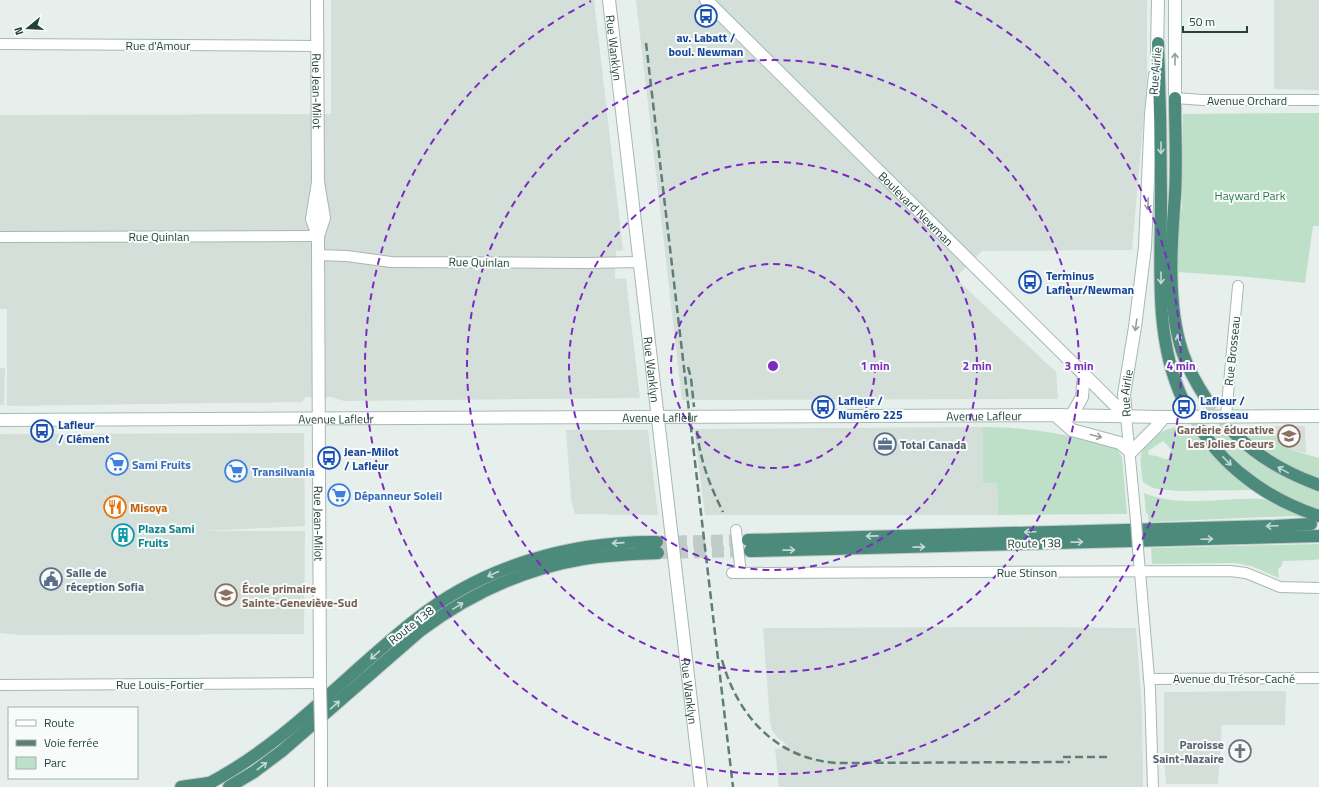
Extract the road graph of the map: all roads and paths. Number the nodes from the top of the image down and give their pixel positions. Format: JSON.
{"nodes":[{"id":1,"x":317,"y":0,"type":"edge"},
{"id":2,"x":608,"y":0,"type":"edge"},
{"id":3,"x":706,"y":0,"type":"edge"},
{"id":4,"x":1158,"y":0,"type":"edge"},
{"id":5,"x":1175,"y":0,"type":"edge"},
{"id":6,"x":1158,"y":43,"type":"junction"},
{"id":7,"x":0,"y":44,"type":"edge"},
{"id":8,"x":317,"y":46,"type":"junction"},
{"id":9,"x":1175,"y":98,"type":"junction"},
{"id":10,"x":1319,"y":100,"type":"edge"},
{"id":11,"x":318,"y":236,"type":"junction"},
{"id":12,"x":0,"y":237,"type":"edge"},
{"id":13,"x":318,"y":255,"type":"junction"},
{"id":14,"x":640,"y":262,"type":"junction"},
{"id":15,"x":1238,"y":286,"type":"dead end"},
{"id":16,"x":1084,"y":374,"type":"junction"},
{"id":17,"x":1183,"y":400,"type":"tunnel mouth"},
{"id":18,"x":1207,"y":400,"type":"tunnel mouth"},
{"id":19,"x":1055,"y":415,"type":"junction"},
{"id":20,"x":1072,"y":415,"type":"junction"},
{"id":21,"x":1126,"y":416,"type":"junction"},
{"id":22,"x":1226,"y":416,"type":"junction"},
{"id":23,"x":1319,"y":416,"type":"edge"},
{"id":24,"x":657,"y":417,"type":"junction"},
{"id":25,"x":1164,"y":417,"type":"junction"},
{"id":26,"x":319,"y":418,"type":"junction"},
{"id":27,"x":0,"y":420,"type":"edge"},
{"id":28,"x":1202,"y":431,"type":"tunnel mouth"},
{"id":29,"x":1232,"y":432,"type":"tunnel mouth"},
{"id":30,"x":1131,"y":452,"type":"junction"},
{"id":31,"x":1319,"y":485,"type":"edge"},
{"id":32,"x":1315,"y":520,"type":"edge"},
{"id":33,"x":736,"y":530,"type":"dead end"},
{"id":34,"x":1319,"y":536,"type":"edge"},
{"id":35,"x":1140,"y":572,"type":"junction"},
{"id":36,"x":1319,"y":588,"type":"edge"},
{"id":37,"x":1319,"y":678,"type":"edge"},
{"id":38,"x":1149,"y":679,"type":"junction"},
{"id":39,"x":0,"y":685,"type":"edge"},
{"id":40,"x":320,"y":686,"type":"junction"},
{"id":41,"x":206,"y":785,"type":"edge"},
{"id":42,"x":181,"y":787,"type":"edge"},
{"id":43,"x":229,"y":787,"type":"edge"},
{"id":44,"x":321,"y":787,"type":"edge"},
{"id":45,"x":701,"y":787,"type":"edge"},
{"id":46,"x":1152,"y":787,"type":"edge"}],
"edges":[{"from":1,"to":8,"type":"main road","name":"Rue Jean-Milot"},
{"from":2,"to":14,"type":"main road","name":"Rue Wanklyn"},
{"from":3,"to":16,"type":"main road","name":"Boulevard Newman"},
{"from":4,"to":6,"type":"main road","name":"Rue Airlie"},
{"from":9,"to":5,"type":"main road","name":"Rue Airlie","one_way":true},
{"from":6,"to":17,"type":"highway","one_way":true},
{"from":6,"to":21,"type":"main road","name":"Rue Airlie","one_way":true},
{"from":7,"to":8,"type":"street","name":"Rue d'Amour"},
{"from":8,"to":11,"type":"main road","name":"Rue Jean-Milot"},
{"from":9,"to":10,"type":"street","name":"Avenue Orchard"},
{"from":18,"to":9,"type":"highway","one_way":true},
{"from":11,"to":12,"type":"street","name":"Rue Quinlan"},
{"from":11,"to":13,"type":"main road","name":"Rue Jean-Milot"},
{"from":13,"to":14,"type":"street","name":"Rue Quinlan"},
{"from":13,"to":26,"type":"main road","name":"Rue Jean-Milot"},
{"from":14,"to":24,"type":"main road","name":"Rue Wanklyn"},
{"from":15,"to":22,"type":"street","name":"Rue Brosseau"},
{"from":16,"to":20,"type":"main road"},
{"from":16,"to":21,"type":"main road","name":"Boulevard Newman"},
{"from":19,"to":20,"type":"main road","name":"Avenue Lafleur"},
{"from":19,"to":24,"type":"main road","name":"Avenue Lafleur"},
{"from":19,"to":30,"type":"main road","one_way":true},
{"from":20,"to":21,"type":"main road","name":"Avenue Lafleur"},
{"from":21,"to":25,"type":"main road","name":"Avenue Lafleur"},
{"from":21,"to":30,"type":"street","name":"Rue Airlie"},
{"from":22,"to":23,"type":"main road","name":"Avenue Lafleur"},
{"from":22,"to":25,"type":"main road","name":"Avenue Lafleur"},
{"from":24,"to":26,"type":"main road","name":"Avenue Lafleur"},
{"from":24,"to":45,"type":"main road","name":"Rue Wanklyn"},
{"from":25,"to":30,"type":"main road"},
{"from":26,"to":27,"type":"main road","name":"Avenue Lafleur"},
{"from":26,"to":40,"type":"main road","name":"Rue Jean-Milot"},
{"from":28,"to":32,"type":"highway","one_way":true},
{"from":31,"to":29,"type":"highway","one_way":true},
{"from":30,"to":35,"type":"street","name":"Rue Airlie","bridge":true},
{"from":32,"to":34,"type":"highway","name":"Route 138","one_way":true},
{"from":33,"to":35,"type":"street","name":"Rue Stinson"},
{"from":35,"to":36,"type":"street","name":"Rue Stinson"},
{"from":35,"to":38,"type":"street","name":"Rue Airlie"},
{"from":37,"to":38,"type":"street","name":"Avenue du Trésor-Caché"},
{"from":38,"to":46,"type":"street","name":"Rue Airlie"},
{"from":39,"to":40,"type":"street","name":"Rue Louis-Fortier"},
{"from":40,"to":44,"type":"main road","name":"Rue Jean-Milot","bridge":true},
{"from":41,"to":42,"type":"highway"},
{"from":43,"to":41,"type":"highway","name":"Route 138","one_way":true}]}
